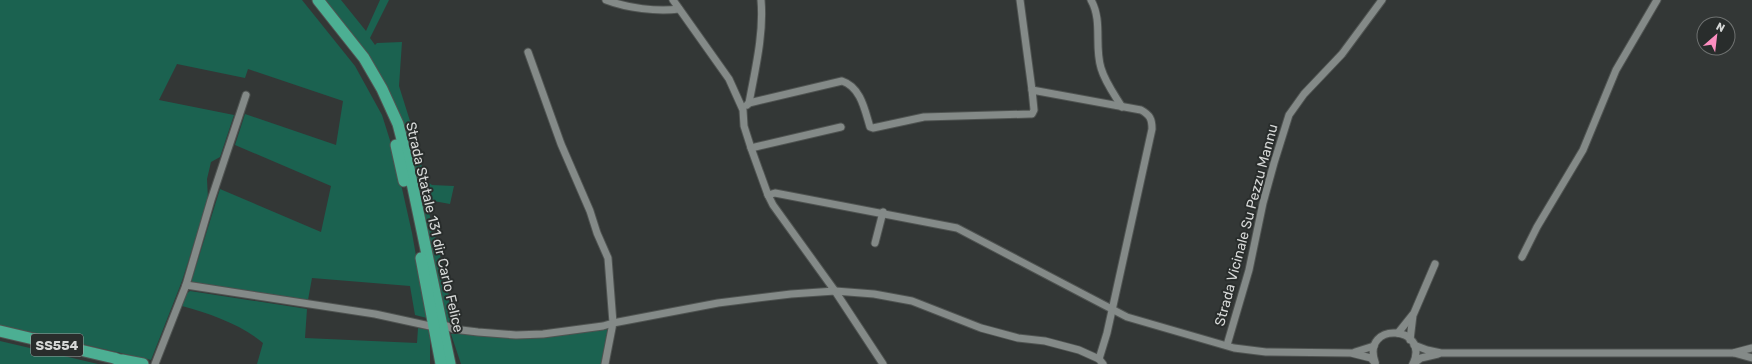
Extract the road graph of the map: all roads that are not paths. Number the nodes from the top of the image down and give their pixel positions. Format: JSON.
{"nodes":[{"id":1,"x":310,"y":0,"type":"edge"},
{"id":2,"x":318,"y":0,"type":"edge"},
{"id":3,"x":606,"y":0,"type":"edge"},
{"id":4,"x":673,"y":0,"type":"edge"},
{"id":5,"x":761,"y":0,"type":"edge"},
{"id":6,"x":1020,"y":0,"type":"edge"},
{"id":7,"x":1091,"y":0,"type":"edge"},
{"id":8,"x":1382,"y":0,"type":"edge"},
{"id":9,"x":1657,"y":0,"type":"edge"},
{"id":10,"x":679,"y":9,"type":"junction"},
{"id":11,"x":528,"y":52,"type":"dead end"},
{"id":12,"x":1032,"y":90,"type":"junction"},
{"id":13,"x":246,"y":95,"type":"dead end"},
{"id":14,"x":749,"y":103,"type":"junction"},
{"id":15,"x":1122,"y":107,"type":"junction"},
{"id":16,"x":743,"y":110,"type":"junction"},
{"id":17,"x":841,"y":127,"type":"dead end"},
{"id":18,"x":751,"y":148,"type":"junction"},
{"id":19,"x":768,"y":195,"type":"junction"},
{"id":20,"x":882,"y":212,"type":"junction"},
{"id":21,"x":875,"y":243,"type":"dead end"},
{"id":22,"x":1522,"y":257,"type":"dead end"},
{"id":23,"x":1435,"y":264,"type":"dead end"},
{"id":24,"x":186,"y":286,"type":"junction"},
{"id":25,"x":835,"y":291,"type":"junction"},
{"id":26,"x":1112,"y":310,"type":"junction"},
{"id":27,"x":1414,"y":313,"type":"junction"},
{"id":28,"x":613,"y":323,"type":"junction"},
{"id":29,"x":430,"y":326,"type":"dead end"},
{"id":30,"x":447,"y":326,"type":"dead end"},
{"id":31,"x":0,"y":331,"type":"edge"},
{"id":32,"x":1398,"y":333,"type":"junction"},
{"id":33,"x":0,"y":337,"type":"edge"},
{"id":34,"x":436,"y":338,"type":"junction"},
{"id":35,"x":1412,"y":342,"type":"junction"},
{"id":36,"x":1227,"y":345,"type":"junction"},
{"id":37,"x":1374,"y":346,"type":"junction"},
{"id":38,"x":447,"y":348,"type":"junction"},
{"id":39,"x":1752,"y":348,"type":"edge"},
{"id":40,"x":1351,"y":353,"type":"junction"},
{"id":41,"x":1440,"y":353,"type":"junction"},
{"id":42,"x":1733,"y":353,"type":"junction"},
{"id":43,"x":1752,"y":358,"type":"edge"},
{"id":44,"x":112,"y":361,"type":"edge"},
{"id":45,"x":1101,"y":361,"type":"edge"},
{"id":46,"x":130,"y":364,"type":"edge"},
{"id":47,"x":143,"y":364,"type":"edge"},
{"id":48,"x":155,"y":364,"type":"edge"},
{"id":49,"x":432,"y":364,"type":"edge"},
{"id":50,"x":441,"y":364,"type":"edge"},
{"id":51,"x":450,"y":364,"type":"edge"},
{"id":52,"x":457,"y":364,"type":"edge"},
{"id":53,"x":605,"y":364,"type":"edge"},
{"id":54,"x":883,"y":364,"type":"edge"},
{"id":55,"x":1375,"y":364,"type":"edge"},
{"id":56,"x":1413,"y":364,"type":"edge"}],
"edges":[{"from":1,"to":34,"type":"highway","name":"Strada Statale 131 dir Carlo Felice"},
{"from":2,"to":38,"type":"highway","name":"Strada Statale 131 dir Carlo Felice"},
{"from":3,"to":10,"type":"street"},
{"from":4,"to":10,"type":"street"},
{"from":5,"to":14,"type":"street"},
{"from":6,"to":12,"type":"street"},
{"from":7,"to":15,"type":"street"},
{"from":8,"to":36,"type":"street","name":"Strada Vicinale Su Pezzu Mannu"},
{"from":9,"to":22,"type":"street"},
{"from":10,"to":16,"type":"street"},
{"from":11,"to":28,"type":"street"},
{"from":12,"to":14,"type":"street"},
{"from":12,"to":15,"type":"street"},
{"from":13,"to":24,"type":"street"},
{"from":14,"to":16,"type":"street"},
{"from":15,"to":26,"type":"street"},
{"from":16,"to":18,"type":"street"},
{"from":17,"to":18,"type":"street"},
{"from":18,"to":19,"type":"street"},
{"from":19,"to":20,"type":"street"},
{"from":19,"to":25,"type":"street"},
{"from":20,"to":21,"type":"street"},
{"from":20,"to":26,"type":"street"},
{"from":23,"to":27,"type":"street"},
{"from":24,"to":29,"type":"street"},
{"from":24,"to":48,"type":"street"},
{"from":25,"to":28,"type":"street"},
{"from":25,"to":45,"type":"street"},
{"from":25,"to":54,"type":"street"},
{"from":26,"to":36,"type":"street"},
{"from":26,"to":45,"type":"street"},
{"from":27,"to":32,"type":"street"},
{"from":27,"to":35,"type":"street"},
{"from":28,"to":30,"type":"street"},
{"from":28,"to":53,"type":"street"},
{"from":31,"to":44,"type":"highway","number":"SS554"},
{"from":32,"to":35,"type":"street"},
{"from":32,"to":37,"type":"street"},
{"from":33,"to":44,"type":"highway","number":"SS554"},
{"from":34,"to":49,"type":"highway"},
{"from":34,"to":50,"type":"highway","name":"Strada Statale 131 dir Carlo Felice"},
{"from":35,"to":41,"type":"street"},
{"from":35,"to":56,"type":"street"},
{"from":36,"to":40,"type":"street"},
{"from":37,"to":40,"type":"street"},
{"from":37,"to":55,"type":"street"},
{"from":38,"to":51,"type":"highway","name":"Strada Statale 131 dir Carlo Felice"},
{"from":38,"to":52,"type":"highway"},
{"from":39,"to":42,"type":"street"},
{"from":40,"to":55,"type":"street"},
{"from":41,"to":42,"type":"street"},
{"from":41,"to":56,"type":"street"},
{"from":42,"to":43,"type":"street"},
{"from":44,"to":46,"type":"highway","number":"SS554"},
{"from":44,"to":47,"type":"highway"}]}
